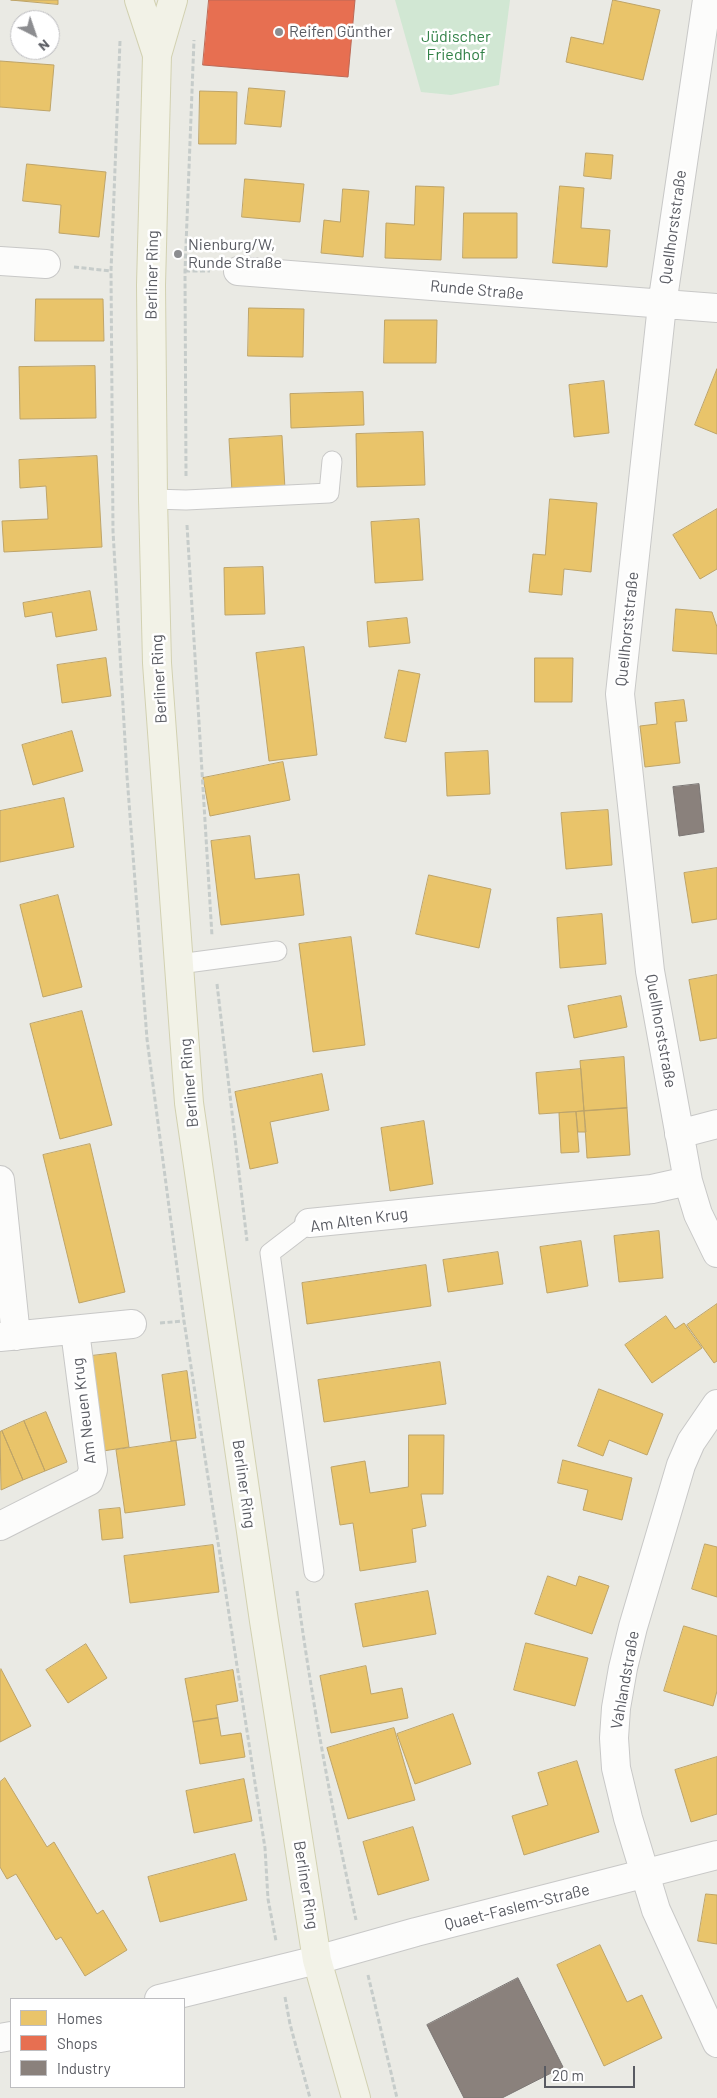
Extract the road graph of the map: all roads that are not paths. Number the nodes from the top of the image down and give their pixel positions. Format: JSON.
{"nodes":[{"id":1,"x":138,"y":0,"type":"edge"},
{"id":2,"x":172,"y":0,"type":"edge"},
{"id":3,"x":707,"y":0,"type":"edge"},
{"id":4,"x":157,"y":55,"type":"junction"},
{"id":5,"x":0,"y":261,"type":"edge"},
{"id":6,"x":46,"y":264,"type":"road end"},
{"id":7,"x":238,"y":271,"type":"dead end"},
{"id":8,"x":662,"y":305,"type":"junction"},
{"id":9,"x":717,"y":308,"type":"edge"},
{"id":10,"x":332,"y":461,"type":"dead end"},
{"id":11,"x":153,"y":499,"type":"junction"},
{"id":12,"x":276,"y":952,"type":"dead end"},
{"id":13,"x":179,"y":964,"type":"junction"},
{"id":14,"x":717,"y":1124,"type":"edge"},
{"id":15,"x":679,"y":1134,"type":"junction"},
{"id":16,"x":0,"y":1180,"type":"edge"},
{"id":17,"x":688,"y":1181,"type":"junction"},
{"id":18,"x":309,"y":1223,"type":"joint"},
{"id":19,"x":717,"y":1253,"type":"edge"},
{"id":20,"x":132,"y":1324,"type":"dead end"},
{"id":21,"x":75,"y":1331,"type":"junction"},
{"id":22,"x":8,"y":1336,"type":"edge"},
{"id":23,"x":717,"y":1404,"type":"edge"},
{"id":24,"x":0,"y":1526,"type":"edge"},
{"id":25,"x":314,"y":1572,"type":"dead end"},
{"id":26,"x":717,"y":1855,"type":"edge"},
{"id":27,"x":645,"y":1874,"type":"junction"},
{"id":28,"x":318,"y":1960,"type":"junction"},
{"id":29,"x":163,"y":1998,"type":"edge"},
{"id":30,"x":717,"y":2043,"type":"edge"},
{"id":31,"x":356,"y":2098,"type":"edge"}],
"edges":[{"from":1,"to":4,"type":"main road","name":"Berliner Ring"},
{"from":2,"to":4,"type":"main road","name":"Berliner Ring"},
{"from":3,"to":8,"type":"street","name":"Quellhorststraße"},
{"from":4,"to":11,"type":"main road","name":"Berliner Ring"},
{"from":5,"to":6,"type":"street"},
{"from":7,"to":8,"type":"street","name":"Runde Straße"},
{"from":8,"to":9,"type":"street","name":"Runde Straße"},
{"from":8,"to":15,"type":"street","name":"Quellhorststraße"},
{"from":10,"to":11,"type":"lane"},
{"from":11,"to":13,"type":"main road","name":"Berliner Ring"},
{"from":12,"to":13,"type":"lane"},
{"from":13,"to":28,"type":"main road","name":"Berliner Ring"},
{"from":14,"to":15,"type":"street"},
{"from":15,"to":17,"type":"street","name":"Quellhorststraße"},
{"from":16,"to":22,"type":"street"},
{"from":17,"to":18,"type":"street","name":"Am Alten Krug"},
{"from":17,"to":19,"type":"street","name":"Quellhorststraße"},
{"from":18,"to":25,"type":"lane","name":"Am Alten Krug"},
{"from":20,"to":21,"type":"street"},
{"from":21,"to":22,"type":"street"},
{"from":21,"to":24,"type":"street","name":"Am Neuen Krug"},
{"from":23,"to":27,"type":"street","name":"Vahlandstraße"},
{"from":26,"to":27,"type":"street","name":"Quaet-Faslem-Straße"},
{"from":27,"to":28,"type":"street","name":"Quaet-Faslem-Straße"},
{"from":27,"to":30,"type":"street","name":"Vahlandstraße"},
{"from":28,"to":29,"type":"street","name":"Quaet-Faslem-Straße"},
{"from":28,"to":31,"type":"main road","name":"Berliner Ring"}]}
